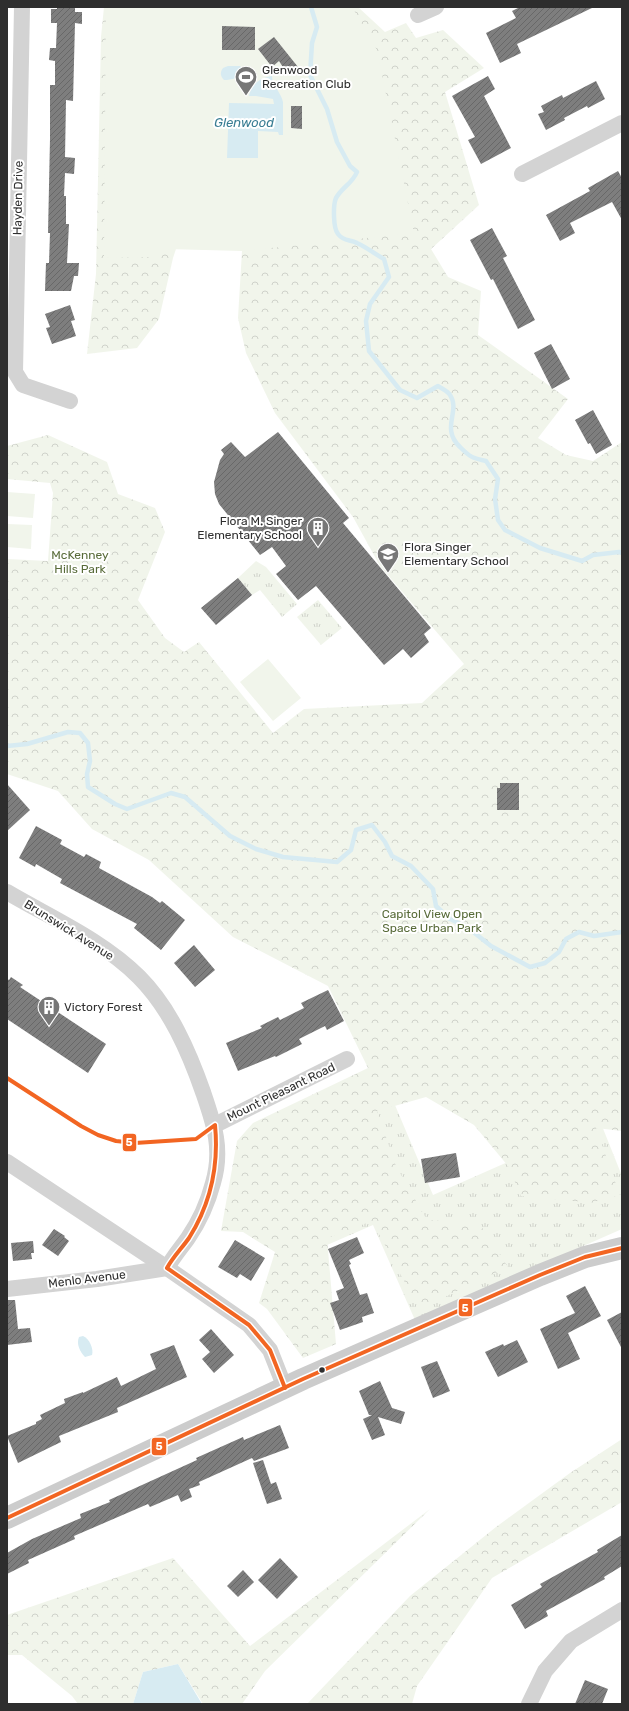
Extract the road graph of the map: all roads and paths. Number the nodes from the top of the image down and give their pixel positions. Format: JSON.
{"nodes":[{"id":1,"x":22,"y":7,"type":"edge"},
{"id":2,"x":436,"y":7,"type":"edge"},
{"id":3,"x":418,"y":15,"type":"dead end"},
{"id":4,"x":622,"y":123,"type":"edge"},
{"id":5,"x":522,"y":174,"type":"dead end"},
{"id":6,"x":13,"y":184,"type":"edge"},
{"id":7,"x":70,"y":401,"type":"dead end"},
{"id":8,"x":7,"y":892,"type":"edge"},
{"id":9,"x":347,"y":1059,"type":"dead end"},
{"id":10,"x":215,"y":1125,"type":"junction"},
{"id":11,"x":7,"y":1162,"type":"edge"},
{"id":12,"x":622,"y":1248,"type":"edge"},
{"id":13,"x":167,"y":1268,"type":"junction"},
{"id":14,"x":7,"y":1289,"type":"edge"},
{"id":15,"x":285,"y":1388,"type":"junction"},
{"id":16,"x":7,"y":1518,"type":"edge"},
{"id":17,"x":622,"y":1610,"type":"edge"},
{"id":18,"x":529,"y":1704,"type":"edge"}],
"edges":[{"from":1,"to":6,"type":"street","name":"Hayden Drive"},
{"from":2,"to":3,"type":"street"},
{"from":4,"to":5,"type":"street"},
{"from":6,"to":7,"type":"street","name":"Hayden Drive"},
{"from":8,"to":10,"type":"street","name":"Brunswick Avenue"},
{"from":9,"to":10,"type":"street","name":"Mount Pleasant Road"},
{"from":10,"to":13,"type":"street","name":"Brunswick Avenue"},
{"from":11,"to":13,"type":"street"},
{"from":12,"to":15,"type":"main road"},
{"from":13,"to":14,"type":"street","name":"Menlo Avenue"},
{"from":13,"to":15,"type":"street"},
{"from":15,"to":16,"type":"main road"},
{"from":17,"to":18,"type":"street"}]}
